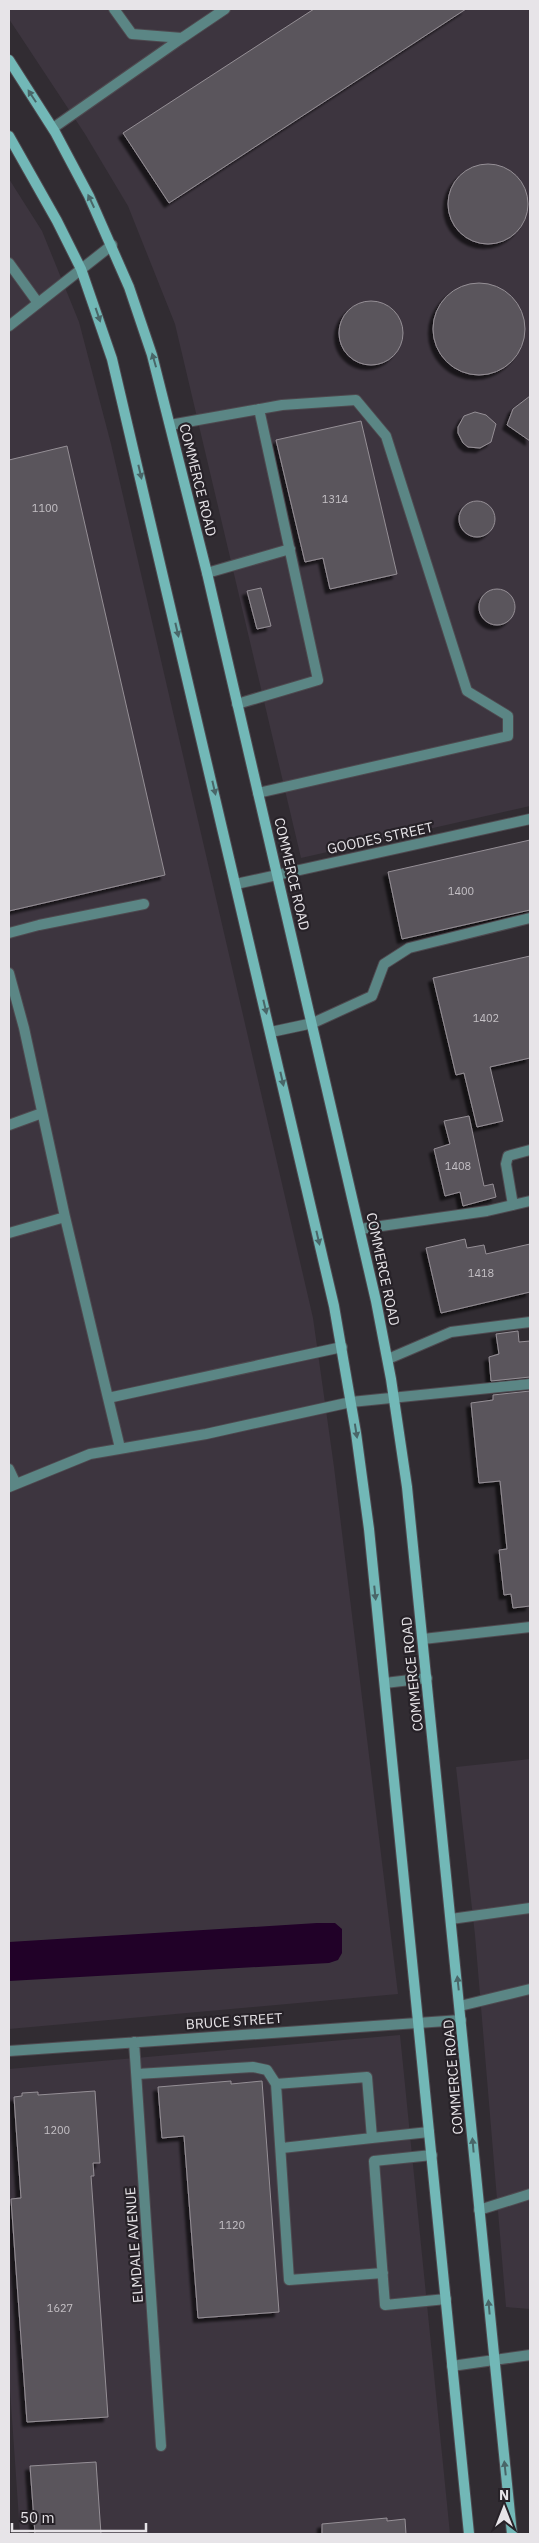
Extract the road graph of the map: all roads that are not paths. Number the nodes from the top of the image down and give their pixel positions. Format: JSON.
{"nodes":[{"id":1,"x":114,"y":9,"type":"edge"},
{"id":2,"x":225,"y":9,"type":"edge"},
{"id":3,"x":182,"y":38,"type":"junction"},
{"id":4,"x":9,"y":60,"type":"edge"},
{"id":5,"x":53,"y":128,"type":"junction"},
{"id":6,"x":9,"y":136,"type":"edge"},
{"id":7,"x":112,"y":245,"type":"junction"},
{"id":8,"x":9,"y":263,"type":"edge"},
{"id":9,"x":81,"y":269,"type":"junction"},
{"id":10,"x":38,"y":303,"type":"junction"},
{"id":11,"x":9,"y":326,"type":"edge"},
{"id":12,"x":259,"y":409,"type":"junction"},
{"id":13,"x":170,"y":425,"type":"junction"},
{"id":14,"x":290,"y":549,"type":"junction"},
{"id":15,"x":206,"y":573,"type":"junction"},
{"id":16,"x":237,"y":704,"type":"junction"},
{"id":17,"x":258,"y":793,"type":"junction"},
{"id":18,"x":530,"y":819,"type":"edge"},
{"id":19,"x":278,"y":875,"type":"junction"},
{"id":20,"x":236,"y":884,"type":"junction"},
{"id":21,"x":144,"y":904,"type":"dead end"},
{"id":22,"x":530,"y":918,"type":"edge"},
{"id":23,"x":9,"y":933,"type":"edge"},
{"id":24,"x":9,"y":973,"type":"edge"},
{"id":25,"x":313,"y":1023,"type":"junction"},
{"id":26,"x":271,"y":1032,"type":"junction"},
{"id":27,"x":42,"y":1113,"type":"junction"},
{"id":28,"x":9,"y":1125,"type":"edge"},
{"id":29,"x":530,"y":1150,"type":"edge"},
{"id":30,"x":530,"y":1201,"type":"edge"},
{"id":31,"x":513,"y":1205,"type":"junction"},
{"id":32,"x":65,"y":1217,"type":"junction"},
{"id":33,"x":360,"y":1229,"type":"junction"},
{"id":34,"x":9,"y":1233,"type":"edge"},
{"id":35,"x":530,"y":1322,"type":"edge"},
{"id":36,"x":342,"y":1347,"type":"junction"},
{"id":37,"x":388,"y":1359,"type":"junction"},
{"id":38,"x":530,"y":1384,"type":"edge"},
{"id":39,"x":394,"y":1396,"type":"junction"},
{"id":40,"x":108,"y":1398,"type":"junction"},
{"id":41,"x":351,"y":1402,"type":"junction"},
{"id":42,"x":120,"y":1448,"type":"junction"},
{"id":43,"x":9,"y":1469,"type":"edge"},
{"id":44,"x":12,"y":1486,"type":"edge"},
{"id":45,"x":530,"y":1627,"type":"edge"},
{"id":46,"x":422,"y":1639,"type":"junction"},
{"id":47,"x":426,"y":1678,"type":"junction"},
{"id":48,"x":384,"y":1683,"type":"junction"},
{"id":49,"x":530,"y":1908,"type":"edge"},
{"id":50,"x":451,"y":1919,"type":"junction"},
{"id":51,"x":530,"y":1989,"type":"edge"},
{"id":52,"x":460,"y":2006,"type":"junction"},
{"id":53,"x":461,"y":2020,"type":"junction"},
{"id":54,"x":418,"y":2022,"type":"junction"},
{"id":55,"x":134,"y":2042,"type":"junction"},
{"id":56,"x":9,"y":2051,"type":"edge"},
{"id":57,"x":137,"y":2074,"type":"junction"},
{"id":58,"x":276,"y":2084,"type":"junction"},
{"id":59,"x":429,"y":2132,"type":"junction"},
{"id":60,"x":372,"y":2138,"type":"junction"},
{"id":61,"x":282,"y":2148,"type":"junction"},
{"id":62,"x":432,"y":2156,"type":"junction"},
{"id":63,"x":530,"y":2194,"type":"edge"},
{"id":64,"x":479,"y":2210,"type":"junction"},
{"id":65,"x":383,"y":2273,"type":"junction"},
{"id":66,"x":446,"y":2300,"type":"junction"},
{"id":67,"x":530,"y":2355,"type":"edge"},
{"id":68,"x":494,"y":2360,"type":"junction"},
{"id":69,"x":452,"y":2366,"type":"junction"},
{"id":70,"x":161,"y":2446,"type":"dead end"},
{"id":71,"x":469,"y":2534,"type":"edge"},
{"id":72,"x":512,"y":2534,"type":"edge"}],
"edges":[{"from":1,"to":3,"type":"street"},
{"from":2,"to":3,"type":"street"},
{"from":3,"to":5,"type":"street"},
{"from":5,"to":4,"type":"main road","name":"COMMERCE ROAD","one_way":true},
{"from":7,"to":5,"type":"main road","name":"COMMERCE ROAD","one_way":true},
{"from":6,"to":9,"type":"main road","name":"COMMERCE ROAD"},
{"from":7,"to":9,"type":"street"},
{"from":13,"to":7,"type":"main road","name":"COMMERCE ROAD","one_way":true},
{"from":8,"to":10,"type":"street"},
{"from":9,"to":10,"type":"street"},
{"from":9,"to":20,"type":"main road","name":"COMMERCE ROAD","one_way":true},
{"from":10,"to":11,"type":"street"},
{"from":12,"to":13,"type":"street"},
{"from":12,"to":14,"type":"street"},
{"from":12,"to":17,"type":"street"},
{"from":13,"to":15,"type":"main road","name":"COMMERCE ROAD"},
{"from":14,"to":15,"type":"street"},
{"from":14,"to":16,"type":"street"},
{"from":15,"to":16,"type":"main road","name":"COMMERCE ROAD"},
{"from":16,"to":17,"type":"main road","name":"COMMERCE ROAD"},
{"from":17,"to":19,"type":"main road","name":"COMMERCE ROAD"},
{"from":18,"to":19,"type":"street","name":"GOODES STREET"},
{"from":19,"to":20,"type":"street","name":"GOODES STREET"},
{"from":19,"to":25,"type":"main road","name":"COMMERCE ROAD"},
{"from":20,"to":26,"type":"main road","name":"COMMERCE ROAD","one_way":true},
{"from":21,"to":23,"type":"street"},
{"from":22,"to":25,"type":"street"},
{"from":24,"to":27,"type":"street"},
{"from":25,"to":26,"type":"street"},
{"from":25,"to":33,"type":"main road","name":"COMMERCE ROAD"},
{"from":26,"to":36,"type":"main road","name":"COMMERCE ROAD","one_way":true},
{"from":27,"to":28,"type":"street"},
{"from":27,"to":32,"type":"street"},
{"from":29,"to":31,"type":"street"},
{"from":30,"to":31,"type":"street"},
{"from":31,"to":33,"type":"street"},
{"from":32,"to":34,"type":"street"},
{"from":32,"to":40,"type":"street"},
{"from":33,"to":37,"type":"main road","name":"COMMERCE ROAD"},
{"from":35,"to":37,"type":"street"},
{"from":36,"to":40,"type":"street"},
{"from":36,"to":41,"type":"main road","name":"COMMERCE ROAD"},
{"from":37,"to":39,"type":"main road","name":"COMMERCE ROAD"},
{"from":38,"to":39,"type":"street"},
{"from":39,"to":41,"type":"street"},
{"from":39,"to":46,"type":"main road","name":"COMMERCE ROAD"},
{"from":40,"to":42,"type":"street"},
{"from":41,"to":42,"type":"street"},
{"from":41,"to":48,"type":"main road","name":"COMMERCE ROAD","one_way":true},
{"from":42,"to":44,"type":"street"},
{"from":43,"to":44,"type":"street"},
{"from":45,"to":46,"type":"street"},
{"from":46,"to":47,"type":"main road","name":"COMMERCE ROAD"},
{"from":47,"to":48,"type":"street"},
{"from":47,"to":50,"type":"main road","name":"COMMERCE ROAD"},
{"from":48,"to":54,"type":"main road","name":"COMMERCE ROAD"},
{"from":49,"to":50,"type":"street"},
{"from":52,"to":50,"type":"main road","name":"COMMERCE ROAD","one_way":true},
{"from":51,"to":52,"type":"street"},
{"from":52,"to":53,"type":"main road","name":"COMMERCE ROAD"},
{"from":53,"to":54,"type":"street","name":"BRUCE STREET"},
{"from":64,"to":53,"type":"main road","name":"COMMERCE ROAD","one_way":true},
{"from":54,"to":55,"type":"street","name":"BRUCE STREET"},
{"from":54,"to":59,"type":"main road","name":"COMMERCE ROAD"},
{"from":55,"to":56,"type":"street","name":"BRUCE STREET"},
{"from":55,"to":57,"type":"street","name":"ELMDALE AVENUE"},
{"from":57,"to":58,"type":"street"},
{"from":57,"to":70,"type":"street","name":"ELMDALE AVENUE"},
{"from":58,"to":60,"type":"street"},
{"from":58,"to":61,"type":"street"},
{"from":59,"to":60,"type":"street"},
{"from":59,"to":62,"type":"main road","name":"COMMERCE ROAD"},
{"from":60,"to":61,"type":"street"},
{"from":61,"to":65,"type":"street"},
{"from":62,"to":65,"type":"street"},
{"from":62,"to":66,"type":"main road","name":"COMMERCE ROAD"},
{"from":63,"to":64,"type":"street"},
{"from":68,"to":64,"type":"main road","name":"COMMERCE ROAD","one_way":true},
{"from":65,"to":66,"type":"street"},
{"from":66,"to":69,"type":"main road","name":"COMMERCE ROAD"},
{"from":67,"to":68,"type":"street"},
{"from":68,"to":69,"type":"street"},
{"from":72,"to":68,"type":"main road","name":"COMMERCE ROAD","one_way":true},
{"from":69,"to":71,"type":"main road","name":"COMMERCE ROAD"}]}
